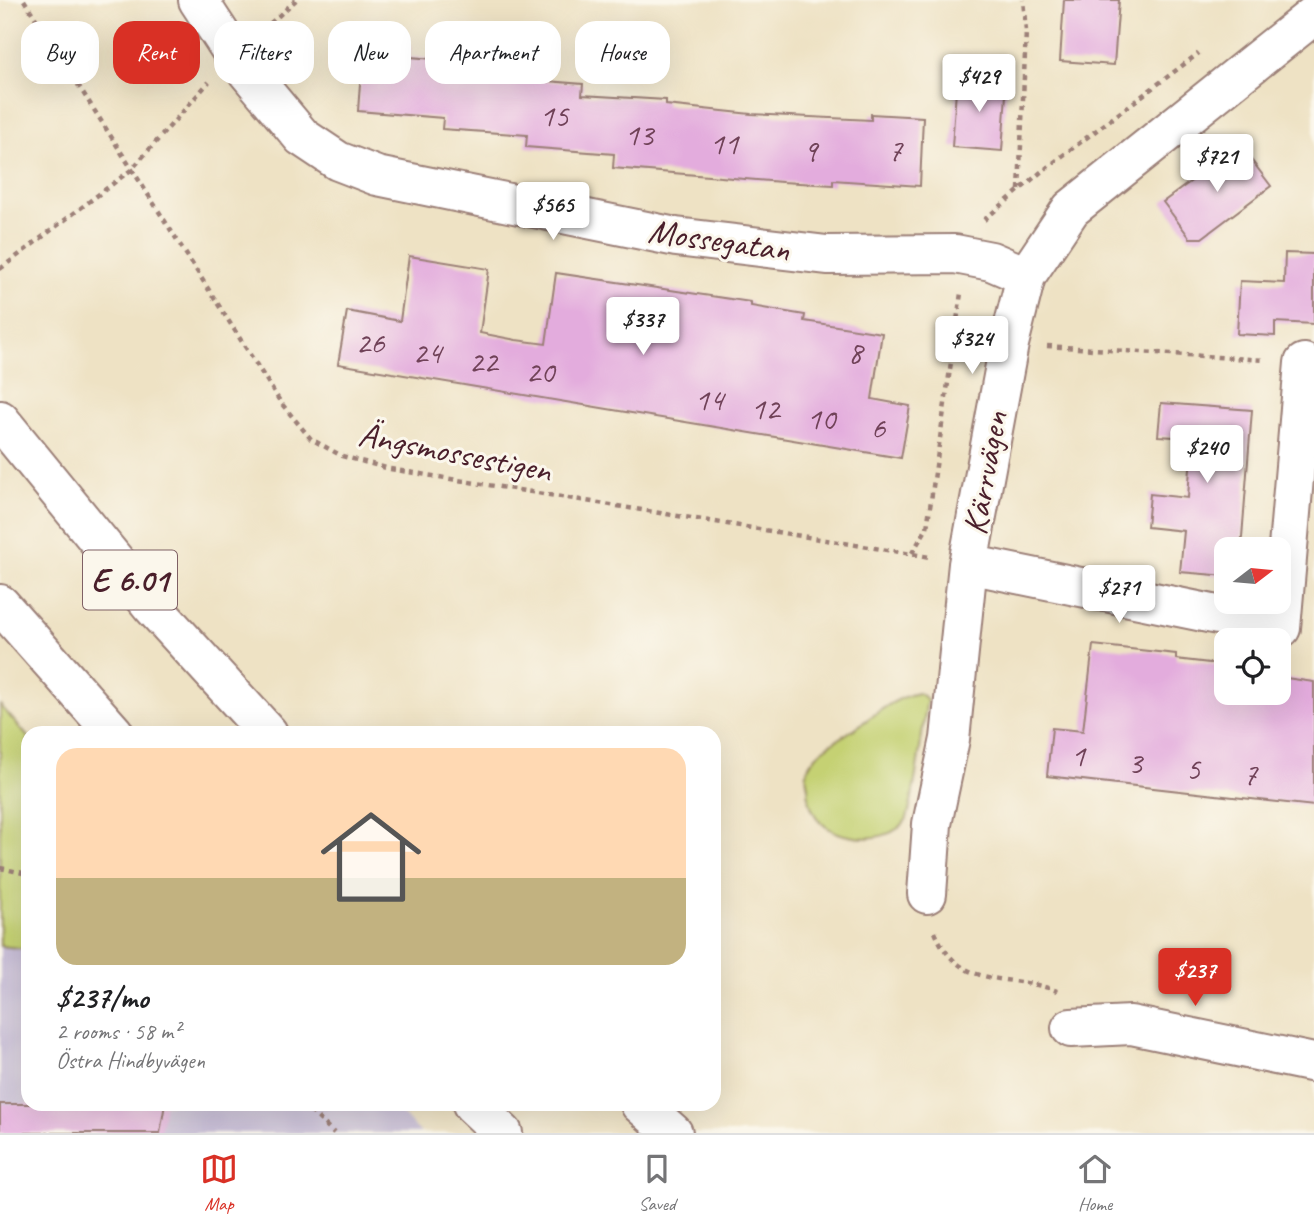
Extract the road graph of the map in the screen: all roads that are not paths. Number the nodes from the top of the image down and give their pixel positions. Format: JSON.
{"nodes":[{"id":1,"x":198,"y":0,"type":"edge"},
{"id":2,"x":1314,"y":15,"type":"edge"},
{"id":3,"x":1026,"y":276,"type":"junction"},
{"id":4,"x":1304,"y":363,"type":"road end"},
{"id":5,"x":0,"y":421,"type":"edge"},
{"id":6,"x":968,"y":564,"type":"junction"},
{"id":7,"x":0,"y":604,"type":"edge"},
{"id":8,"x":108,"y":726,"type":"edge"},
{"id":9,"x":262,"y":726,"type":"edge"},
{"id":10,"x":927,"y":894,"type":"road end"},
{"id":11,"x":1068,"y":1012,"type":"road end"},
{"id":12,"x":1314,"y":1063,"type":"edge"},
{"id":13,"x":479,"y":1111,"type":"edge"},
{"id":14,"x":648,"y":1111,"type":"edge"},
{"id":15,"x":503,"y":1133,"type":"edge"},
{"id":16,"x":673,"y":1133,"type":"edge"}],
"edges":[{"from":1,"to":3,"type":"main road","name":"Mossegatan"},
{"from":2,"to":3,"type":"main road","name":"Kärrvägen"},
{"from":3,"to":6,"type":"main road","name":"Kärrvägen"},
{"from":4,"to":6,"type":"main road"},
{"from":5,"to":9,"type":"main road","number":"E 6.01"},
{"from":6,"to":10,"type":"main road","name":"Kärrvägen"},
{"from":7,"to":8,"type":"main road"},
{"from":11,"to":12,"type":"main road"},
{"from":13,"to":15,"type":"main road"},
{"from":14,"to":16,"type":"main road"}]}
